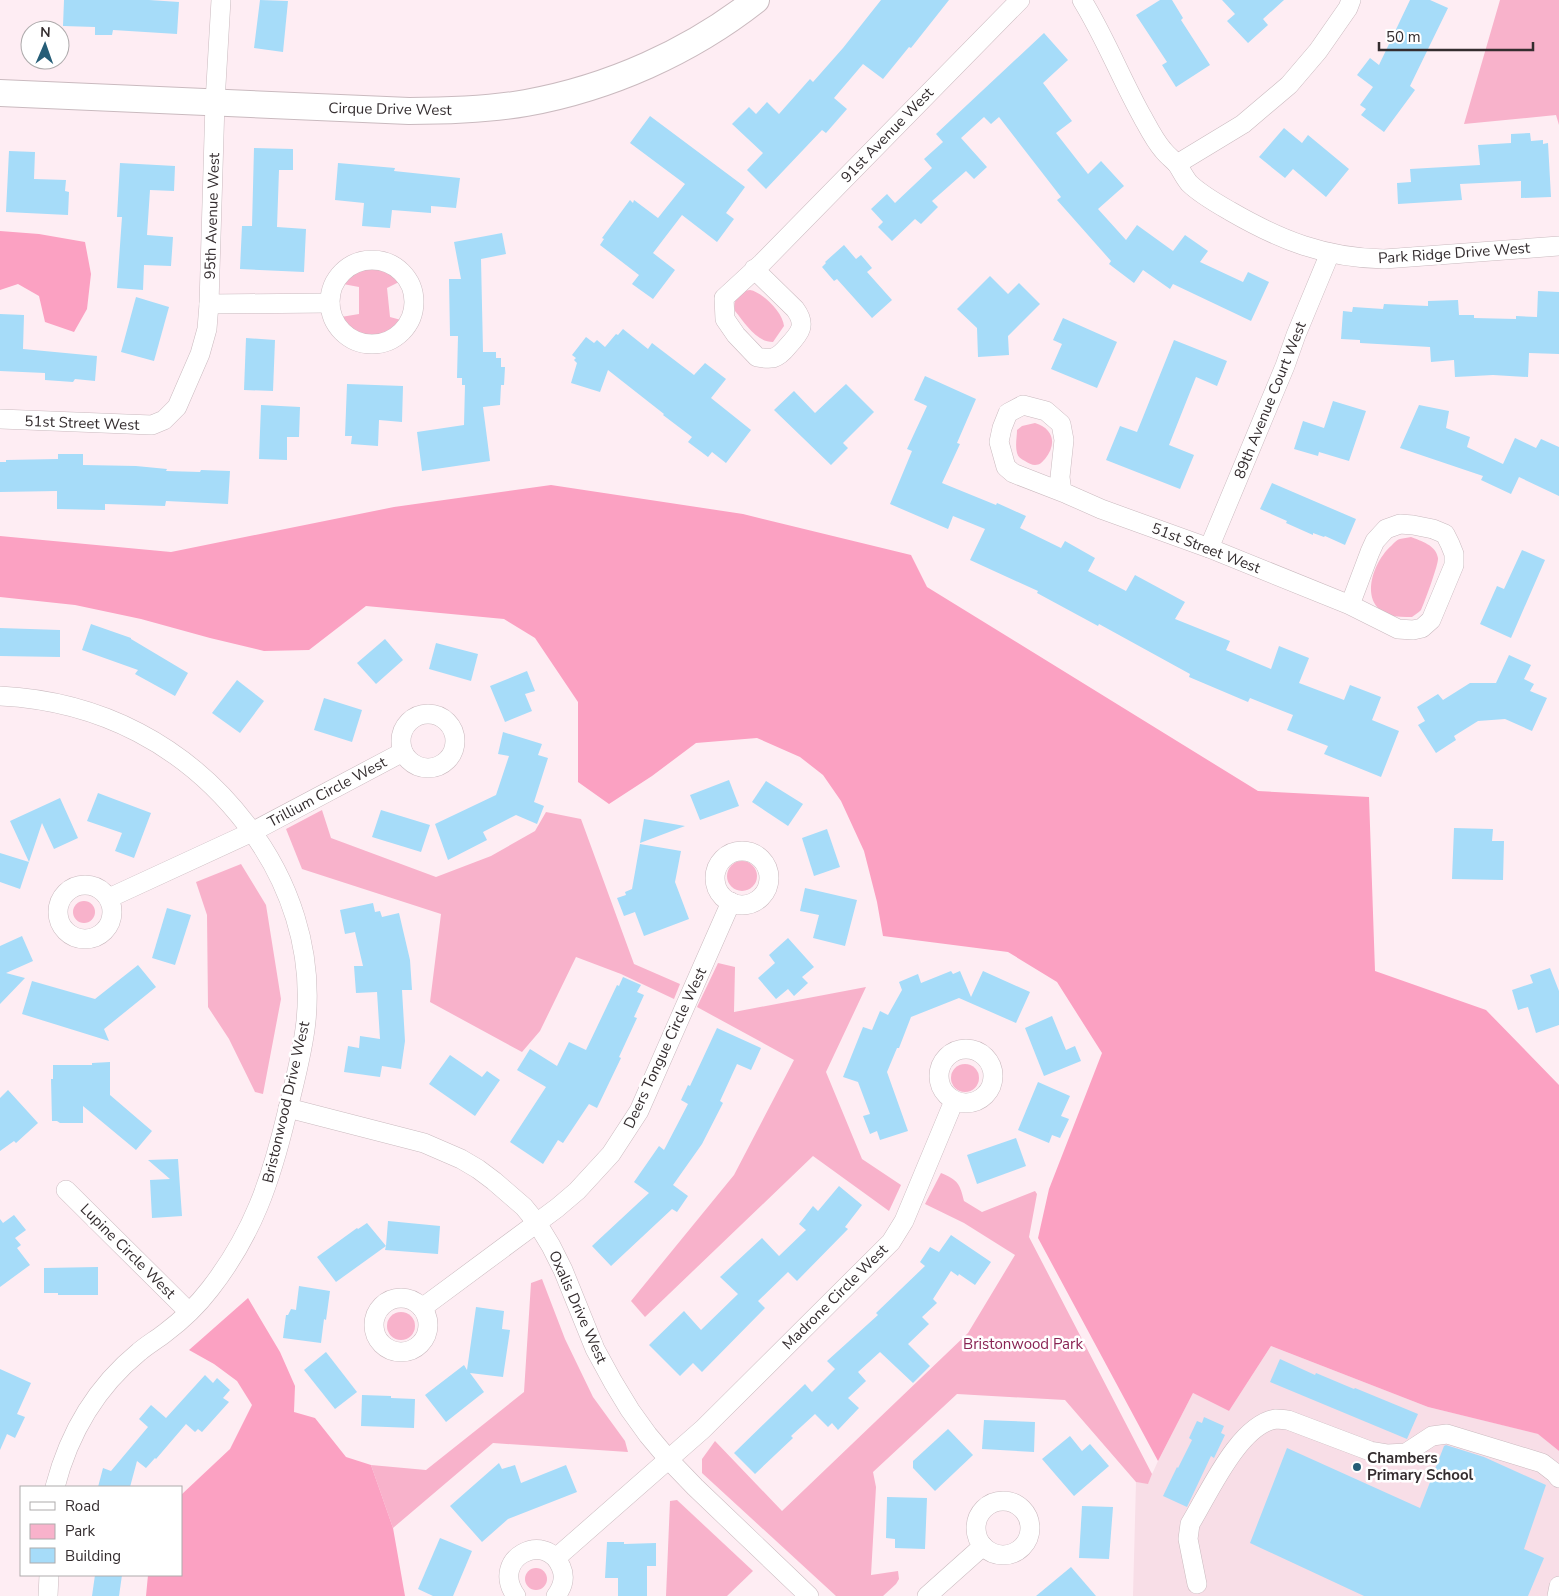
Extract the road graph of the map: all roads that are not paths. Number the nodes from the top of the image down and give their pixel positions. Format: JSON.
{"nodes":[{"id":1,"x":221,"y":0,"type":"edge"},
{"id":2,"x":756,"y":0,"type":"edge"},
{"id":3,"x":1020,"y":0,"type":"edge"},
{"id":4,"x":1082,"y":0,"type":"edge"},
{"id":5,"x":1351,"y":0,"type":"edge"},
{"id":6,"x":0,"y":93,"type":"edge"},
{"id":7,"x":215,"y":102,"type":"junction"},
{"id":8,"x":1177,"y":164,"type":"junction"},
{"id":9,"x":1559,"y":246,"type":"edge"},
{"id":10,"x":1330,"y":253,"type":"junction"},
{"id":11,"x":754,"y":269,"type":"junction"},
{"id":12,"x":330,"y":303,"type":"junction"},
{"id":13,"x":209,"y":304,"type":"junction"},
{"id":14,"x":0,"y":419,"type":"edge"},
{"id":15,"x":164,"y":420,"type":"joint"},
{"id":16,"x":1062,"y":492,"type":"junction"},
{"id":17,"x":1208,"y":548,"type":"junction"},
{"id":18,"x":1350,"y":605,"type":"junction"},
{"id":19,"x":0,"y":696,"type":"edge"},
{"id":20,"x":403,"y":752,"type":"dead end"},
{"id":21,"x":252,"y":832,"type":"junction"},
{"id":22,"x":109,"y":898,"type":"dead end"},
{"id":23,"x":731,"y":902,"type":"dead end"},
{"id":24,"x":954,"y":1101,"type":"dead end"},
{"id":25,"x":288,"y":1108,"type":"junction"},
{"id":26,"x":66,"y":1190,"type":"dead end"},
{"id":27,"x":537,"y":1223,"type":"junction"},
{"id":28,"x":422,"y":1308,"type":"dead end"},
{"id":29,"x":189,"y":1312,"type":"junction"},
{"id":30,"x":668,"y":1460,"type":"junction"},
{"id":31,"x":1559,"y":1478,"type":"edge"},
{"id":32,"x":55,"y":1486,"type":"edge"},
{"id":33,"x":983,"y":1546,"type":"dead end"},
{"id":34,"x":556,"y":1558,"type":"junction"},
{"id":35,"x":48,"y":1576,"type":"edge"},
{"id":36,"x":1197,"y":1584,"type":"dead end"},
{"id":37,"x":1559,"y":1586,"type":"edge"},
{"id":38,"x":48,"y":1596,"type":"edge"},
{"id":39,"x":516,"y":1596,"type":"edge"},
{"id":40,"x":556,"y":1596,"type":"edge"},
{"id":41,"x":809,"y":1596,"type":"edge"},
{"id":42,"x":927,"y":1596,"type":"edge"},
{"id":43,"x":1557,"y":1596,"type":"edge"}],
"edges":[{"from":1,"to":7,"type":"street","name":"95th Avenue West"},
{"from":2,"to":7,"type":"street","name":"Cirque Drive West"},
{"from":3,"to":11,"type":"street","name":"91st Avenue West"},
{"from":4,"to":8,"type":"street","name":"Park Ridge Drive West"},
{"from":5,"to":8,"type":"street"},
{"from":6,"to":7,"type":"street","name":"Cirque Drive West"},
{"from":7,"to":13,"type":"street","name":"95th Avenue West"},
{"from":8,"to":10,"type":"street","name":"Park Ridge Drive West"},
{"from":9,"to":10,"type":"street","name":"Park Ridge Drive West"},
{"from":10,"to":17,"type":"street","name":"89th Avenue Court West"},
{"from":11,"to":11,"type":"street","name":"91st Avenue West"},
{"from":12,"to":12,"type":"street"},
{"from":12,"to":13,"type":"street"},
{"from":13,"to":15,"type":"street","name":"95th Avenue West"},
{"from":14,"to":15,"type":"street","name":"51st Street West"},
{"from":16,"to":16,"type":"street","name":"51st Street West"},
{"from":16,"to":17,"type":"street","name":"51st Street West"},
{"from":17,"to":18,"type":"street","name":"51st Street West"},
{"from":18,"to":18,"type":"street","name":"51st Street West"},
{"from":19,"to":21,"type":"street","name":"Bristonwood Drive West"},
{"from":20,"to":21,"type":"street","name":"Trillium Circle West"},
{"from":21,"to":22,"type":"street","name":"Trillium Circle West"},
{"from":21,"to":25,"type":"street","name":"Bristonwood Drive West"},
{"from":23,"to":27,"type":"street","name":"Deers Tongue Circle West"},
{"from":24,"to":30,"type":"street","name":"Madrone Circle West"},
{"from":25,"to":27,"type":"street","name":"Oxalis Drive West"},
{"from":25,"to":29,"type":"street","name":"Bristonwood Drive West"},
{"from":26,"to":29,"type":"street","name":"Lupine Circle West"},
{"from":27,"to":28,"type":"street","name":"Deers Tongue Circle West"},
{"from":27,"to":30,"type":"street","name":"Oxalis Drive West"},
{"from":29,"to":32,"type":"street","name":"Bristonwood Drive West"},
{"from":30,"to":34,"type":"street","name":"Madrone Circle West"},
{"from":30,"to":41,"type":"street","name":"Oxalis Drive West"},
{"from":31,"to":36,"type":"street"},
{"from":33,"to":42,"type":"street"},
{"from":34,"to":39,"type":"street"},
{"from":34,"to":40,"type":"street"},
{"from":35,"to":38,"type":"street"},
{"from":37,"to":43,"type":"street"}]}
